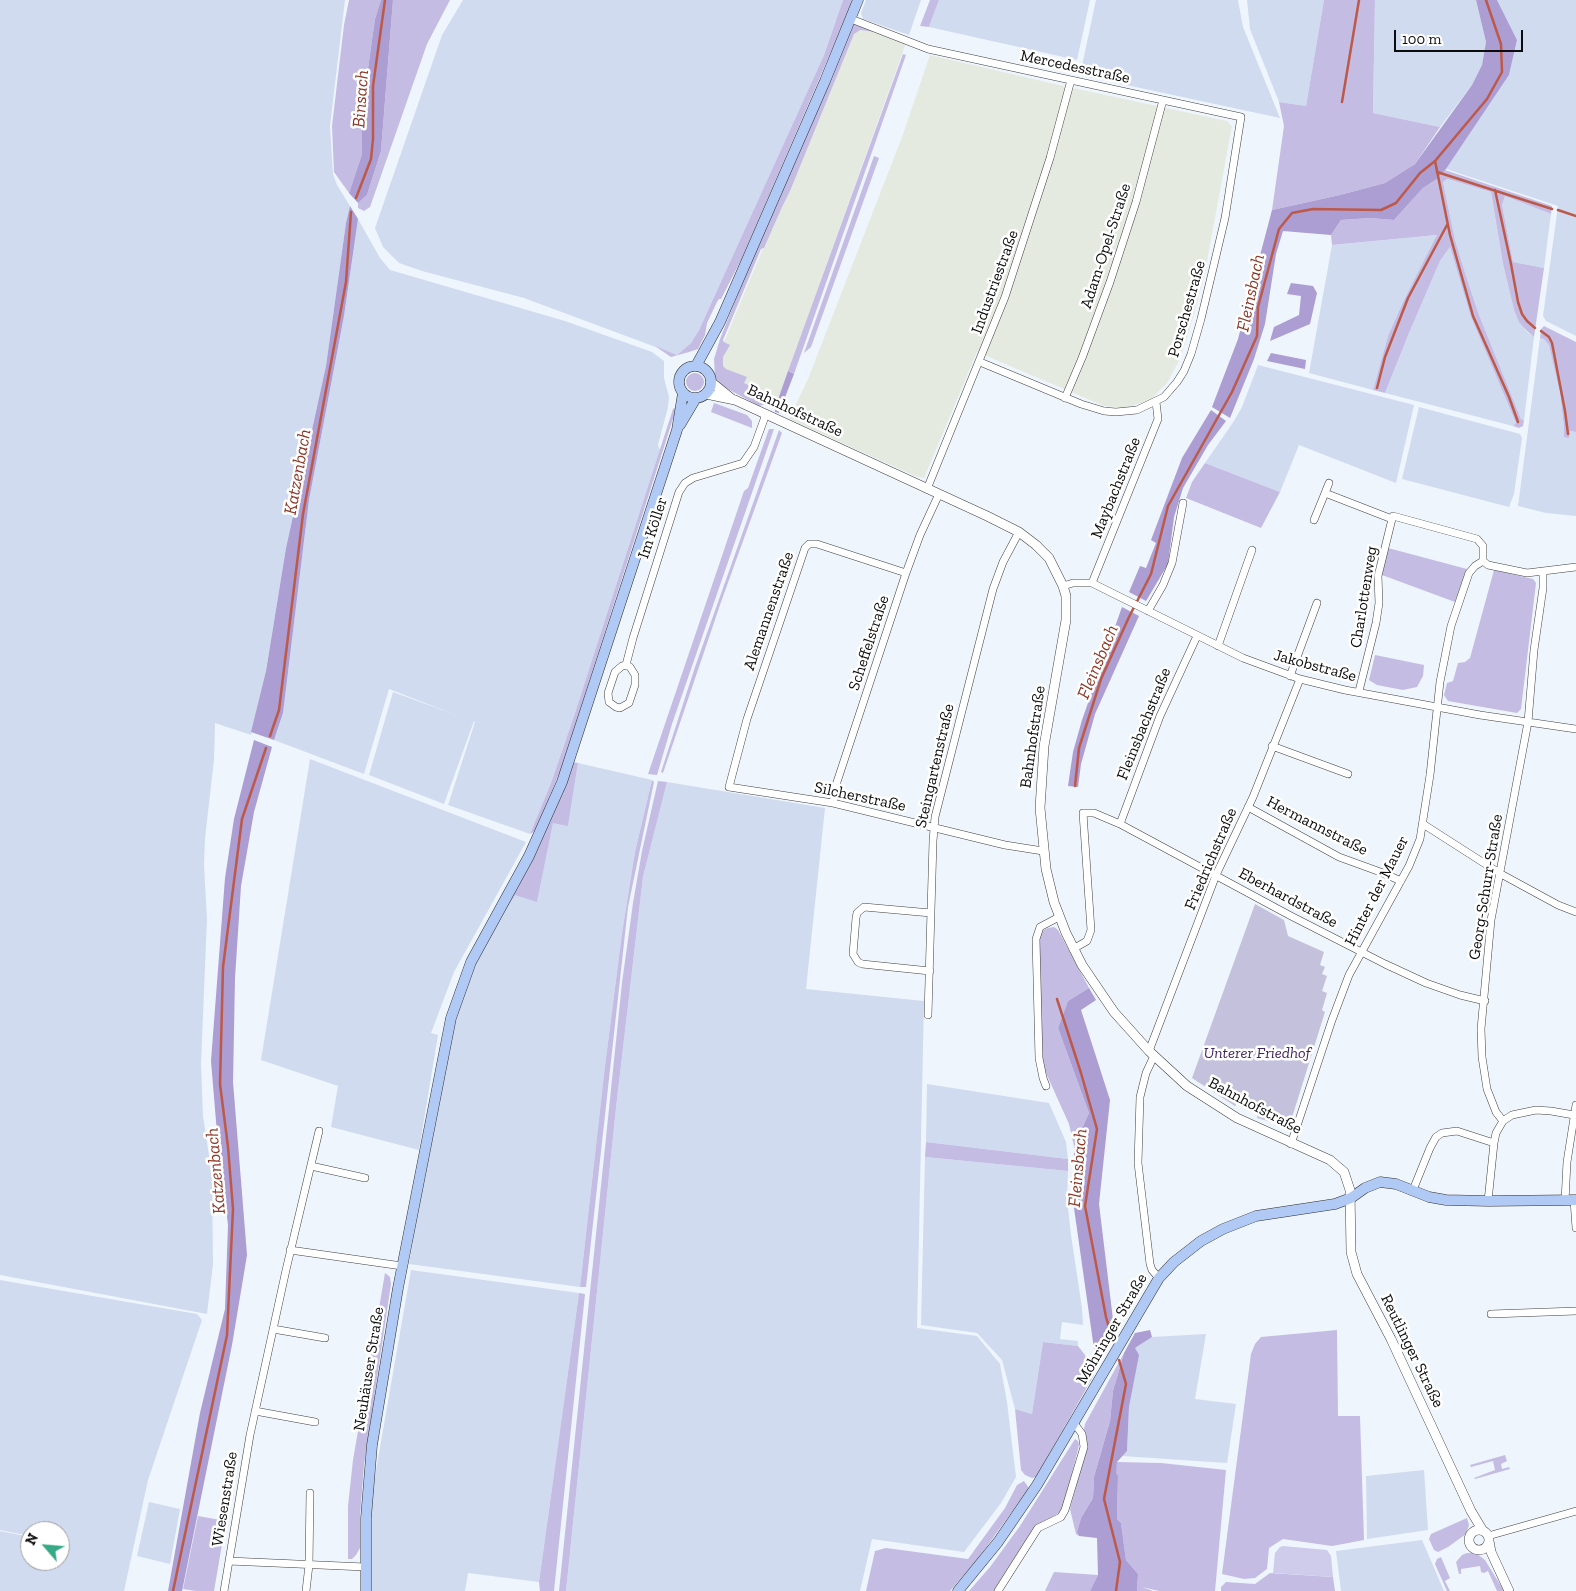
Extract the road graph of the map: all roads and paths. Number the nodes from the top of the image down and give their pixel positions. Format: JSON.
{"nodes":[{"id":1,"x":858,"y":0,"type":"edge"},
{"id":2,"x":851,"y":19,"type":"junction"},
{"id":3,"x":1071,"y":80,"type":"junction"},
{"id":4,"x":1163,"y":100,"type":"junction"},
{"id":5,"x":1241,"y":117,"type":"joint"},
{"id":6,"x":714,"y":335,"type":"junction"},
{"id":7,"x":980,"y":362,"type":"junction"},
{"id":8,"x":696,"y":366,"type":"junction"},
{"id":9,"x":708,"y":372,"type":"junction"},
{"id":10,"x":711,"y":382,"type":"junction"},
{"id":11,"x":683,"y":393,"type":"junction"},
{"id":12,"x":701,"y":396,"type":"junction"},
{"id":13,"x":1065,"y":398,"type":"junction"},
{"id":14,"x":732,"y":399,"type":"junction"},
{"id":15,"x":1156,"y":402,"type":"junction"},
{"id":16,"x":766,"y":414,"type":"junction"},
{"id":17,"x":677,"y":430,"type":"junction"},
{"id":18,"x":1329,"y":483,"type":"dead end"},
{"id":19,"x":928,"y":489,"type":"junction"},
{"id":20,"x":1325,"y":493,"type":"junction"},
{"id":21,"x":939,"y":494,"type":"junction"},
{"id":22,"x":1183,"y":503,"type":"dead end"},
{"id":23,"x":1392,"y":519,"type":"junction"},
{"id":24,"x":1314,"y":520,"type":"dead end"},
{"id":25,"x":1019,"y":532,"type":"junction"},
{"id":26,"x":1252,"y":550,"type":"dead end"},
{"id":27,"x":1483,"y":561,"type":"junction"},
{"id":28,"x":1576,"y":567,"type":"edge"},
{"id":29,"x":1543,"y":571,"type":"junction"},
{"id":30,"x":906,"y":573,"type":"junction"},
{"id":31,"x":1092,"y":583,"type":"junction"},
{"id":32,"x":1063,"y":586,"type":"junction"},
{"id":33,"x":1318,"y":603,"type":"dead end"},
{"id":34,"x":1146,"y":610,"type":"junction"},
{"id":35,"x":1197,"y":636,"type":"junction"},
{"id":36,"x":1218,"y":646,"type":"junction"},
{"id":37,"x":626,"y":665,"type":"junction"},
{"id":38,"x":1290,"y":676,"type":"junction"},
{"id":39,"x":1300,"y":679,"type":"junction"},
{"id":40,"x":1358,"y":691,"type":"junction"},
{"id":41,"x":1438,"y":706,"type":"junction"},
{"id":42,"x":1528,"y":722,"type":"junction"},
{"id":43,"x":1576,"y":729,"type":"edge"},
{"id":44,"x":1272,"y":746,"type":"junction"},
{"id":45,"x":1348,"y":774,"type":"dead end"},
{"id":46,"x":729,"y":787,"type":"joint"},
{"id":47,"x":832,"y":803,"type":"junction"},
{"id":48,"x":1248,"y":807,"type":"junction"},
{"id":49,"x":1120,"y":824,"type":"junction"},
{"id":50,"x":1423,"y":824,"type":"junction"},
{"id":51,"x":933,"y":827,"type":"junction"},
{"id":52,"x":1043,"y":851,"type":"junction"},
{"id":53,"x":1501,"y":874,"type":"junction"},
{"id":54,"x":1216,"y":875,"type":"junction"},
{"id":55,"x":1401,"y":881,"type":"junction"},
{"id":56,"x":1576,"y":912,"type":"edge"},
{"id":57,"x":931,"y":913,"type":"junction"},
{"id":58,"x":1059,"y":917,"type":"junction"},
{"id":59,"x":1073,"y":948,"type":"junction"},
{"id":60,"x":1361,"y":952,"type":"junction"},
{"id":61,"x":930,"y":971,"type":"junction"},
{"id":62,"x":1484,"y":1002,"type":"junction"},
{"id":63,"x":928,"y":1015,"type":"dead end"},
{"id":64,"x":1152,"y":1054,"type":"junction"},
{"id":65,"x":1046,"y":1086,"type":"dead end"},
{"id":66,"x":1576,"y":1105,"type":"edge"},
{"id":67,"x":1574,"y":1115,"type":"junction"},
{"id":68,"x":1503,"y":1121,"type":"junction"},
{"id":69,"x":1574,"y":1124,"type":"edge"},
{"id":70,"x":319,"y":1131,"type":"dead end"},
{"id":71,"x":1494,"y":1142,"type":"junction"},
{"id":72,"x":1291,"y":1144,"type":"junction"},
{"id":73,"x":311,"y":1166,"type":"junction"},
{"id":74,"x":365,"y":1178,"type":"dead end"},
{"id":75,"x":1413,"y":1190,"type":"junction"},
{"id":76,"x":1351,"y":1198,"type":"junction"},
{"id":77,"x":1572,"y":1200,"type":"edge"},
{"id":78,"x":1488,"y":1202,"type":"junction"},
{"id":79,"x":1576,"y":1228,"type":"edge"},
{"id":80,"x":290,"y":1250,"type":"junction"},
{"id":81,"x":402,"y":1266,"type":"junction"},
{"id":82,"x":1159,"y":1278,"type":"junction"},
{"id":83,"x":1576,"y":1311,"type":"edge"},
{"id":84,"x":1491,"y":1314,"type":"dead end"},
{"id":85,"x":273,"y":1329,"type":"junction"},
{"id":86,"x":325,"y":1338,"type":"dead end"},
{"id":87,"x":255,"y":1412,"type":"junction"},
{"id":88,"x":315,"y":1422,"type":"dead end"},
{"id":89,"x":1074,"y":1424,"type":"junction"},
{"id":90,"x":310,"y":1493,"type":"dead end"},
{"id":91,"x":1471,"y":1511,"type":"junction"},
{"id":92,"x":1576,"y":1511,"type":"edge"},
{"id":93,"x":1472,"y":1533,"type":"junction"},
{"id":94,"x":1487,"y":1536,"type":"junction"},
{"id":95,"x":1478,"y":1550,"type":"junction"},
{"id":96,"x":229,"y":1562,"type":"junction"},
{"id":97,"x":309,"y":1564,"type":"junction"},
{"id":98,"x":365,"y":1567,"type":"junction"},
{"id":99,"x":1500,"y":1573,"type":"junction"},
{"id":100,"x":224,"y":1591,"type":"edge"},
{"id":101,"x":306,"y":1591,"type":"edge"},
{"id":102,"x":366,"y":1591,"type":"edge"},
{"id":103,"x":958,"y":1591,"type":"edge"},
{"id":104,"x":998,"y":1591,"type":"edge"},
{"id":105,"x":1509,"y":1591,"type":"edge"}],
"edges":[{"from":1,"to":2,"type":"main road"},
{"from":2,"to":3,"type":"street","name":"Mercedesstraße"},
{"from":2,"to":6,"type":"main road"},
{"from":3,"to":4,"type":"street","name":"Mercedesstraße"},
{"from":3,"to":7,"type":"street","name":"Industriestraße"},
{"from":4,"to":5,"type":"street","name":"Mercedesstraße"},
{"from":4,"to":13,"type":"street","name":"Adam-Opel-Straße"},
{"from":5,"to":15,"type":"street","name":"Porschestraße"},
{"from":6,"to":8,"type":"main road"},
{"from":6,"to":9,"type":"main road"},
{"from":7,"to":13,"type":"street","name":"Porschestraße"},
{"from":7,"to":19,"type":"street","name":"Industriestraße"},
{"from":8,"to":9,"type":"main road"},
{"from":8,"to":11,"type":"main road"},
{"from":9,"to":10,"type":"main road"},
{"from":10,"to":12,"type":"main road"},
{"from":10,"to":14,"type":"street","name":"Bahnhofstraße"},
{"from":11,"to":12,"type":"main road"},
{"from":11,"to":17,"type":"main road"},
{"from":12,"to":14,"type":"street","name":"Bahnhofstraße"},
{"from":12,"to":17,"type":"main road"},
{"from":13,"to":15,"type":"street","name":"Porschestraße"},
{"from":14,"to":16,"type":"street","name":"Bahnhofstraße"},
{"from":15,"to":31,"type":"street","name":"Maybachstraße"},
{"from":16,"to":19,"type":"street","name":"Bahnhofstraße"},
{"from":16,"to":37,"type":"street","name":"Im Köller"},
{"from":17,"to":81,"type":"main road","name":"Neuhäuser Straße"},
{"from":18,"to":20,"type":"street"},
{"from":19,"to":21,"type":"street","name":"Bahnhofstraße"},
{"from":20,"to":23,"type":"street"},
{"from":20,"to":24,"type":"street"},
{"from":21,"to":25,"type":"street","name":"Bahnhofstraße"},
{"from":21,"to":30,"type":"street","name":"Scheffelstraße"},
{"from":22,"to":34,"type":"street"},
{"from":23,"to":27,"type":"street"},
{"from":23,"to":40,"type":"street","name":"Charlottenweg"},
{"from":25,"to":32,"type":"street","name":"Bahnhofstraße"},
{"from":25,"to":51,"type":"street","name":"Steingartenstraße"},
{"from":26,"to":36,"type":"street"},
{"from":27,"to":29,"type":"street"},
{"from":27,"to":41,"type":"street","name":"Hinter der Mauer"},
{"from":28,"to":29,"type":"street"},
{"from":29,"to":42,"type":"street","name":"Georg-Schurr-Straße"},
{"from":30,"to":46,"type":"street","name":"Alemannenstraße"},
{"from":30,"to":47,"type":"street","name":"Scheffelstraße"},
{"from":31,"to":32,"type":"street"},
{"from":31,"to":34,"type":"street","name":"Jakobstraße"},
{"from":32,"to":52,"type":"street","name":"Bahnhofstraße"},
{"from":33,"to":38,"type":"street"},
{"from":34,"to":35,"type":"street","name":"Jakobstraße"},
{"from":35,"to":36,"type":"street","name":"Jakobstraße"},
{"from":35,"to":49,"type":"street","name":"Fleinsbachstraße"},
{"from":36,"to":38,"type":"street","name":"Jakobstraße"},
{"from":37,"to":37,"type":"street","name":"Im Köller"},
{"from":38,"to":39,"type":"street","name":"Jakobstraße"},
{"from":39,"to":40,"type":"street","name":"Jakobstraße"},
{"from":39,"to":44,"type":"street","name":"Friedrichstraße"},
{"from":40,"to":41,"type":"street","name":"Jakobstraße"},
{"from":41,"to":42,"type":"street","name":"Jakobstraße"},
{"from":41,"to":50,"type":"street","name":"Hinter der Mauer"},
{"from":42,"to":43,"type":"street","name":"Jakobstraße"},
{"from":42,"to":53,"type":"street","name":"Georg-Schurr-Straße"},
{"from":44,"to":45,"type":"street"},
{"from":44,"to":48,"type":"street","name":"Friedrichstraße"},
{"from":46,"to":47,"type":"street","name":"Silcherstraße"},
{"from":47,"to":51,"type":"street","name":"Silcherstraße"},
{"from":48,"to":54,"type":"street","name":"Friedrichstraße"},
{"from":48,"to":55,"type":"street","name":"Hermannstraße"},
{"from":49,"to":54,"type":"street","name":"Eberhardstraße"},
{"from":49,"to":59,"type":"street","name":"Eberhardstraße"},
{"from":50,"to":53,"type":"street"},
{"from":50,"to":55,"type":"street","name":"Hinter der Mauer"},
{"from":51,"to":52,"type":"street","name":"Silcherstraße"},
{"from":51,"to":57,"type":"street","name":"Steingartenstraße"},
{"from":52,"to":58,"type":"street","name":"Bahnhofstraße"},
{"from":53,"to":56,"type":"street"},
{"from":53,"to":62,"type":"street","name":"Georg-Schurr-Straße"},
{"from":54,"to":60,"type":"street","name":"Eberhardstraße"},
{"from":54,"to":64,"type":"street","name":"Friedrichstraße"},
{"from":55,"to":60,"type":"street","name":"Hinter der Mauer"},
{"from":57,"to":61,"type":"street","name":"Steingartenstraße"},
{"from":57,"to":61,"type":"street"},
{"from":58,"to":59,"type":"street","name":"Bahnhofstraße"},
{"from":58,"to":65,"type":"street"},
{"from":59,"to":64,"type":"street","name":"Bahnhofstraße"},
{"from":60,"to":62,"type":"street","name":"Eberhardstraße"},
{"from":60,"to":72,"type":"street","name":"Hinter der Mauer"},
{"from":61,"to":63,"type":"street","name":"Steingartenstraße"},
{"from":62,"to":68,"type":"street","name":"Georg-Schurr-Straße"},
{"from":64,"to":72,"type":"street","name":"Bahnhofstraße"},
{"from":64,"to":82,"type":"street","name":"Friedrichstraße"},
{"from":66,"to":67,"type":"street"},
{"from":67,"to":68,"type":"street"},
{"from":67,"to":69,"type":"street"},
{"from":68,"to":71,"type":"street"},
{"from":69,"to":77,"type":"street"},
{"from":70,"to":73,"type":"street","name":"Wiesenstraße"},
{"from":71,"to":75,"type":"street"},
{"from":71,"to":78,"type":"street"},
{"from":72,"to":76,"type":"street","name":"Bahnhofstraße"},
{"from":73,"to":74,"type":"street"},
{"from":73,"to":80,"type":"street","name":"Wiesenstraße"},
{"from":75,"to":76,"type":"main road","name":"Möhringer Straße"},
{"from":75,"to":78,"type":"main road"},
{"from":76,"to":82,"type":"main road","name":"Möhringer Straße"},
{"from":76,"to":91,"type":"street","name":"Reutlinger Straße"},
{"from":77,"to":78,"type":"main road"},
{"from":77,"to":79,"type":"street"},
{"from":80,"to":81,"type":"street"},
{"from":80,"to":85,"type":"street","name":"Wiesenstraße"},
{"from":81,"to":98,"type":"main road","name":"Neuhäuser Straße"},
{"from":82,"to":89,"type":"main road","name":"Möhringer Straße"},
{"from":83,"to":84,"type":"street"},
{"from":85,"to":86,"type":"street"},
{"from":85,"to":87,"type":"street","name":"Wiesenstraße"},
{"from":87,"to":88,"type":"street"},
{"from":87,"to":96,"type":"street","name":"Wiesenstraße"},
{"from":89,"to":103,"type":"main road","name":"Möhringer Straße"},
{"from":89,"to":104,"type":"street"},
{"from":90,"to":97,"type":"street"},
{"from":91,"to":93,"type":"street","name":"Reutlinger Straße"},
{"from":91,"to":94,"type":"street","name":"Reutlinger Straße"},
{"from":92,"to":94,"type":"street"},
{"from":93,"to":94,"type":"street"},
{"from":93,"to":95,"type":"street"},
{"from":94,"to":95,"type":"street"},
{"from":94,"to":99,"type":"street","name":"Reutlinger Straße"},
{"from":95,"to":99,"type":"street","name":"Reutlinger Straße"},
{"from":96,"to":97,"type":"street"},
{"from":96,"to":100,"type":"street","name":"Wiesenstraße"},
{"from":97,"to":98,"type":"street"},
{"from":97,"to":101,"type":"street"},
{"from":98,"to":102,"type":"main road","name":"Neuhäuser Straße"},
{"from":99,"to":105,"type":"street","name":"Reutlinger Straße"}]}
